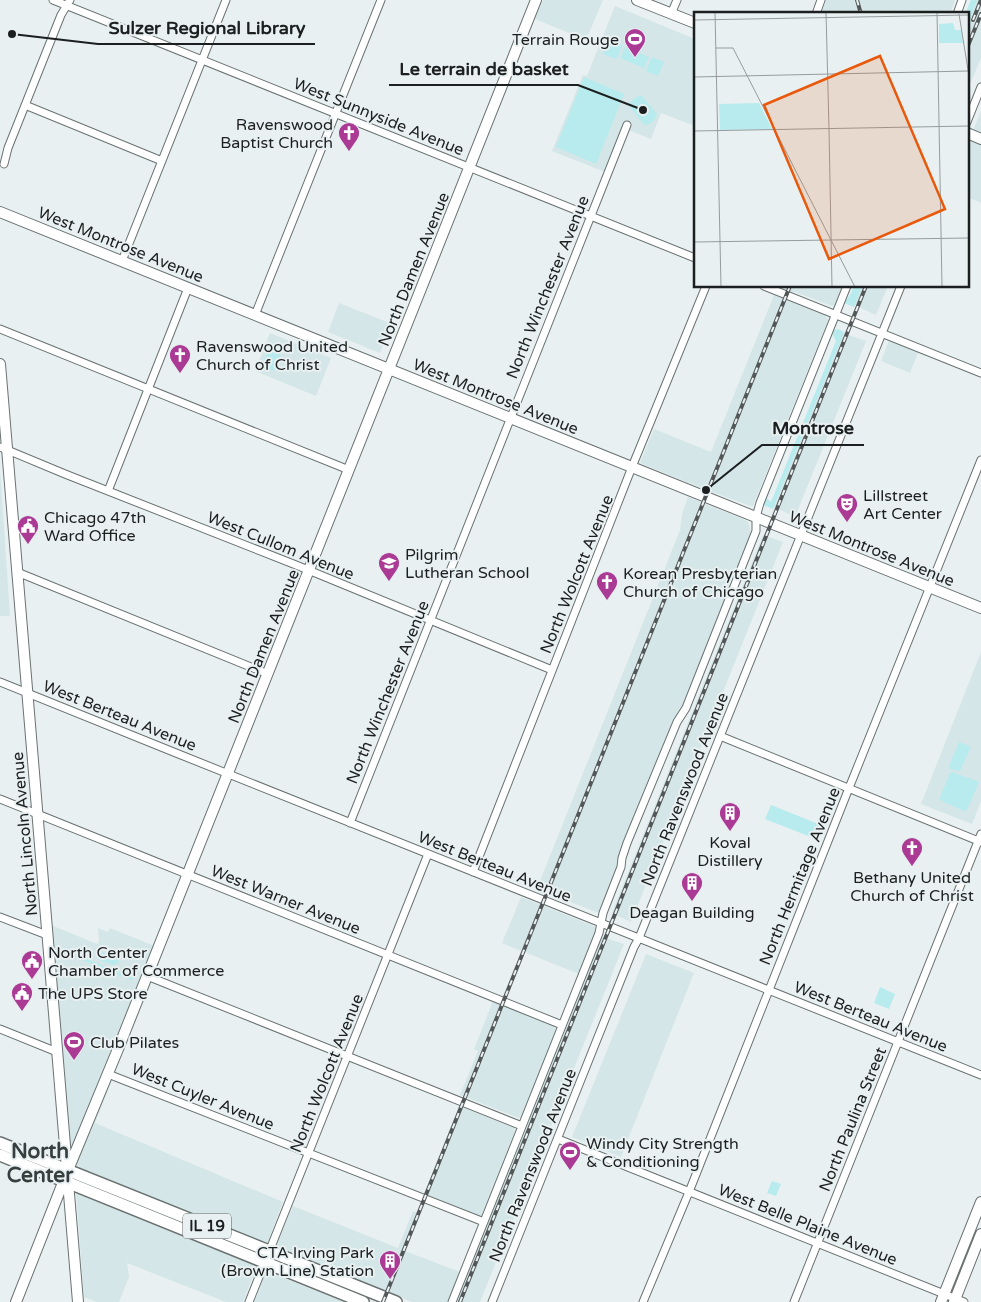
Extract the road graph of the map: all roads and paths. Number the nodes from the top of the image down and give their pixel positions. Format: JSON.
{"nodes":[{"id":1,"x":53,"y":0,"type":"edge"},
{"id":2,"x":226,"y":0,"type":"edge"},
{"id":3,"x":381,"y":0,"type":"edge"},
{"id":4,"x":536,"y":0,"type":"edge"},
{"id":5,"x":636,"y":0,"type":"edge"},
{"id":6,"x":677,"y":0,"type":"edge"},
{"id":7,"x":822,"y":0,"type":"edge"},
{"id":8,"x":962,"y":0,"type":"edge"},
{"id":9,"x":68,"y":3,"type":"edge"},
{"id":10,"x":817,"y":12,"type":"edge"},
{"id":11,"x":958,"y":12,"type":"edge"},
{"id":12,"x":671,"y":14,"type":"junction"},
{"id":13,"x":694,"y":23,"type":"edge"},
{"id":14,"x":202,"y":60,"type":"junction"},
{"id":15,"x":981,"y":87,"type":"edge"},
{"id":16,"x":25,"y":105,"type":"junction"},
{"id":17,"x":336,"y":114,"type":"junction"},
{"id":18,"x":968,"y":120,"type":"edge"},
{"id":19,"x":627,"y":125,"type":"dead end"},
{"id":20,"x":968,"y":133,"type":"edge"},
{"id":21,"x":981,"y":139,"type":"edge"},
{"id":22,"x":162,"y":161,"type":"junction"},
{"id":23,"x":4,"y":164,"type":"dead end"},
{"id":24,"x":469,"y":168,"type":"junction"},
{"id":25,"x":0,"y":212,"type":"edge"},
{"id":26,"x":590,"y":216,"type":"junction"},
{"id":27,"x":694,"y":258,"type":"edge"},
{"id":28,"x":122,"y":261,"type":"junction"},
{"id":29,"x":188,"y":288,"type":"junction"},
{"id":30,"x":705,"y":288,"type":"edge"},
{"id":31,"x":769,"y":288,"type":"edge"},
{"id":32,"x":846,"y":288,"type":"edge"},
{"id":33,"x":900,"y":288,"type":"edge"},
{"id":34,"x":835,"y":314,"type":"junction"},
{"id":35,"x":255,"y":315,"type":"junction"},
{"id":36,"x":0,"y":329,"type":"edge"},
{"id":37,"x":882,"y":333,"type":"junction"},
{"id":38,"x":0,"y":364,"type":"edge"},
{"id":39,"x":389,"y":369,"type":"junction"},
{"id":40,"x":981,"y":373,"type":"edge"},
{"id":41,"x":148,"y":389,"type":"junction"},
{"id":42,"x":510,"y":418,"type":"junction"},
{"id":43,"x":4,"y":449,"type":"edge"},
{"id":44,"x":981,"y":460,"type":"edge"},
{"id":45,"x":632,"y":467,"type":"junction"},
{"id":46,"x":349,"y":470,"type":"junction"},
{"id":47,"x":108,"y":491,"type":"junction"},
{"id":48,"x":756,"y":517,"type":"junction"},
{"id":49,"x":802,"y":535,"type":"junction"},
{"id":50,"x":309,"y":571,"type":"junction"},
{"id":51,"x":17,"y":572,"type":"junction"},
{"id":52,"x":930,"y":587,"type":"junction"},
{"id":53,"x":981,"y":608,"type":"edge"},
{"id":54,"x":430,"y":620,"type":"junction"},
{"id":55,"x":552,"y":670,"type":"junction"},
{"id":56,"x":268,"y":674,"type":"junction"},
{"id":57,"x":0,"y":682,"type":"edge"},
{"id":58,"x":27,"y":692,"type":"junction"},
{"id":59,"x":720,"y":736,"type":"junction"},
{"id":60,"x":228,"y":774,"type":"junction"},
{"id":61,"x":849,"y":788,"type":"junction"},
{"id":62,"x":0,"y":799,"type":"edge"},
{"id":63,"x":37,"y":814,"type":"junction"},
{"id":64,"x":350,"y":822,"type":"junction"},
{"id":65,"x":980,"y":839,"type":"edge"},
{"id":66,"x":428,"y":854,"type":"junction"},
{"id":67,"x":473,"y":872,"type":"junction"},
{"id":68,"x":188,"y":874,"type":"junction"},
{"id":69,"x":0,"y":916,"type":"edge"},
{"id":70,"x":601,"y":923,"type":"junction"},
{"id":71,"x":47,"y":935,"type":"junction"},
{"id":72,"x":639,"y":938,"type":"junction"},
{"id":73,"x":388,"y":955,"type":"junction"},
{"id":74,"x":147,"y":976,"type":"junction"},
{"id":75,"x":769,"y":990,"type":"junction"},
{"id":76,"x":562,"y":1025,"type":"junction"},
{"id":77,"x":0,"y":1029,"type":"edge"},
{"id":78,"x":898,"y":1042,"type":"junction"},
{"id":79,"x":57,"y":1052,"type":"junction"},
{"id":80,"x":348,"y":1056,"type":"junction"},
{"id":81,"x":108,"y":1074,"type":"junction"},
{"id":82,"x":981,"y":1075,"type":"edge"},
{"id":83,"x":522,"y":1126,"type":"junction"},
{"id":84,"x":558,"y":1139,"type":"junction"},
{"id":85,"x":0,"y":1143,"type":"edge"},
{"id":86,"x":309,"y":1153,"type":"junction"},
{"id":87,"x":0,"y":1155,"type":"edge"},
{"id":88,"x":66,"y":1178,"type":"junction"},
{"id":89,"x":689,"y":1192,"type":"junction"},
{"id":90,"x":981,"y":1202,"type":"edge"},
{"id":91,"x":484,"y":1222,"type":"junction"},
{"id":92,"x":981,"y":1234,"type":"edge"},
{"id":93,"x":818,"y":1243,"type":"junction"},
{"id":94,"x":270,"y":1251,"type":"junction"},
{"id":95,"x":265,"y":1263,"type":"junction"},
{"id":96,"x":943,"y":1298,"type":"edge"},
{"id":97,"x":958,"y":1301,"type":"edge"},
{"id":98,"x":16,"y":1302,"type":"edge"},
{"id":99,"x":79,"y":1302,"type":"edge"},
{"id":100,"x":250,"y":1302,"type":"edge"},
{"id":101,"x":363,"y":1302,"type":"edge"},
{"id":102,"x":396,"y":1302,"type":"edge"},
{"id":103,"x":452,"y":1302,"type":"edge"},
{"id":104,"x":492,"y":1302,"type":"edge"},
{"id":105,"x":643,"y":1302,"type":"edge"},
{"id":106,"x":794,"y":1302,"type":"edge"}],
"edges":[{"from":1,"to":9,"type":"street","name":"West Sunnyside Avenue"},
{"from":2,"to":14,"type":"street"},
{"from":3,"to":17,"type":"street"},
{"from":4,"to":24,"type":"main road","name":"North Damen Avenue"},
{"from":5,"to":12,"type":"main road"},
{"from":6,"to":12,"type":"street"},
{"from":7,"to":10,"type":"street"},
{"from":8,"to":11,"type":"street"},
{"from":9,"to":14,"type":"street","name":"West Sunnyside Avenue"},
{"from":9,"to":16,"type":"street"},
{"from":12,"to":13,"type":"main road"},
{"from":14,"to":17,"type":"street","name":"West Sunnyside Avenue"},
{"from":14,"to":22,"type":"street"},
{"from":15,"to":18,"type":"street"},
{"from":16,"to":22,"type":"street"},
{"from":16,"to":23,"type":"street"},
{"from":17,"to":24,"type":"street","name":"West Sunnyside Avenue"},
{"from":17,"to":35,"type":"street"},
{"from":19,"to":26,"type":"street","name":"North Winchester Avenue"},
{"from":20,"to":21,"type":"main road"},
{"from":22,"to":28,"type":"street"},
{"from":24,"to":26,"type":"street","name":"West Sunnyside Avenue"},
{"from":24,"to":39,"type":"main road","name":"North Damen Avenue"},
{"from":25,"to":28,"type":"main road","name":"West Montrose Avenue"},
{"from":26,"to":27,"type":"street","name":"West Sunnyside Avenue"},
{"from":26,"to":42,"type":"street","name":"North Winchester Avenue"},
{"from":28,"to":29,"type":"main road","name":"West Montrose Avenue"},
{"from":29,"to":35,"type":"main road","name":"West Montrose Avenue"},
{"from":29,"to":41,"type":"street"},
{"from":30,"to":45,"type":"street","name":"North Wolcott Avenue"},
{"from":31,"to":34,"type":"street"},
{"from":32,"to":34,"type":"street","name":"North Ravenswood Avenue"},
{"from":33,"to":37,"type":"street","name":"North Ravenswood Avenue"},
{"from":34,"to":37,"type":"street"},
{"from":34,"to":48,"type":"street","name":"North Ravenswood Avenue"},
{"from":35,"to":39,"type":"main road","name":"West Montrose Avenue"},
{"from":36,"to":41,"type":"street"},
{"from":37,"to":40,"type":"street"},
{"from":37,"to":49,"type":"street","name":"North Ravenswood Avenue"},
{"from":38,"to":43,"type":"main road","name":"North Lincoln Avenue"},
{"from":39,"to":42,"type":"main road","name":"West Montrose Avenue"},
{"from":39,"to":46,"type":"main road","name":"North Damen Avenue"},
{"from":41,"to":46,"type":"street"},
{"from":41,"to":47,"type":"street"},
{"from":42,"to":45,"type":"main road","name":"West Montrose Avenue"},
{"from":42,"to":54,"type":"street","name":"North Winchester Avenue"},
{"from":43,"to":47,"type":"street","name":"West Cullom Avenue"},
{"from":43,"to":51,"type":"main road","name":"North Lincoln Avenue"},
{"from":44,"to":52,"type":"street","name":"North Hermitage Avenue"},
{"from":45,"to":48,"type":"main road","name":"West Montrose Avenue"},
{"from":45,"to":55,"type":"street","name":"North Wolcott Avenue"},
{"from":46,"to":50,"type":"main road","name":"North Damen Avenue"},
{"from":47,"to":50,"type":"street","name":"West Cullom Avenue"},
{"from":48,"to":49,"type":"main road","name":"West Montrose Avenue"},
{"from":48,"to":70,"type":"street","name":"North Ravenswood Avenue"},
{"from":49,"to":52,"type":"main road","name":"West Montrose Avenue"},
{"from":49,"to":59,"type":"street","name":"North Ravenswood Avenue"},
{"from":50,"to":54,"type":"street","name":"West Cullom Avenue"},
{"from":50,"to":56,"type":"main road","name":"North Damen Avenue"},
{"from":51,"to":56,"type":"street"},
{"from":51,"to":58,"type":"main road","name":"North Lincoln Avenue"},
{"from":52,"to":53,"type":"main road","name":"West Montrose Avenue"},
{"from":52,"to":61,"type":"street","name":"North Hermitage Avenue"},
{"from":54,"to":55,"type":"street","name":"West Cullom Avenue"},
{"from":54,"to":64,"type":"street","name":"North Winchester Avenue"},
{"from":55,"to":67,"type":"street","name":"North Wolcott Avenue"},
{"from":56,"to":60,"type":"main road","name":"North Damen Avenue"},
{"from":57,"to":58,"type":"street","name":"West Berteau Avenue"},
{"from":58,"to":60,"type":"street","name":"West Berteau Avenue"},
{"from":58,"to":63,"type":"main road","name":"North Lincoln Avenue"},
{"from":59,"to":61,"type":"street"},
{"from":59,"to":72,"type":"street","name":"North Ravenswood Avenue"},
{"from":60,"to":64,"type":"street","name":"West Berteau Avenue"},
{"from":60,"to":68,"type":"main road","name":"North Damen Avenue"},
{"from":61,"to":65,"type":"street"},
{"from":61,"to":75,"type":"street","name":"North Hermitage Avenue"},
{"from":62,"to":63,"type":"street","name":"West Warner Avenue"},
{"from":63,"to":68,"type":"street","name":"West Warner Avenue"},
{"from":63,"to":71,"type":"main road","name":"North Lincoln Avenue"},
{"from":64,"to":66,"type":"street","name":"West Berteau Avenue"},
{"from":65,"to":78,"type":"street","name":"North Paulina Street"},
{"from":66,"to":67,"type":"street","name":"West Berteau Avenue"},
{"from":66,"to":73,"type":"street","name":"North Wolcott Avenue"},
{"from":67,"to":70,"type":"street","name":"West Berteau Avenue"},
{"from":68,"to":73,"type":"street","name":"West Warner Avenue"},
{"from":68,"to":74,"type":"main road","name":"North Damen Avenue"},
{"from":69,"to":71,"type":"street"},
{"from":70,"to":72,"type":"street","name":"West Berteau Avenue"},
{"from":70,"to":76,"type":"street","name":"North Ravenswood Avenue"},
{"from":71,"to":79,"type":"main road","name":"North Lincoln Avenue"},
{"from":72,"to":75,"type":"street","name":"West Berteau Avenue"},
{"from":72,"to":84,"type":"street","name":"North Ravenswood Avenue"},
{"from":73,"to":76,"type":"street","name":"West Warner Avenue"},
{"from":73,"to":80,"type":"street","name":"North Wolcott Avenue"},
{"from":74,"to":80,"type":"street"},
{"from":74,"to":81,"type":"main road","name":"North Damen Avenue"},
{"from":75,"to":78,"type":"street","name":"West Berteau Avenue"},
{"from":75,"to":89,"type":"street","name":"North Hermitage Avenue"},
{"from":76,"to":83,"type":"street","name":"North Ravenswood Avenue"},
{"from":77,"to":79,"type":"street"},
{"from":78,"to":82,"type":"street","name":"West Berteau Avenue"},
{"from":78,"to":93,"type":"street","name":"North Paulina Street"},
{"from":79,"to":88,"type":"main road","name":"North Lincoln Avenue"},
{"from":80,"to":83,"type":"street"},
{"from":80,"to":86,"type":"street","name":"North Wolcott Avenue"},
{"from":81,"to":86,"type":"street","name":"West Cuyler Avenue"},
{"from":81,"to":88,"type":"main road","name":"North Damen Avenue"},
{"from":83,"to":91,"type":"street","name":"North Ravenswood Avenue"},
{"from":84,"to":89,"type":"street","name":"West Belle Plaine Avenue"},
{"from":84,"to":104,"type":"street","name":"North Ravenswood Avenue"},
{"from":85,"to":88,"type":"main road","number":"IL 19"},
{"from":86,"to":91,"type":"street","name":"West Cuyler Avenue"},
{"from":86,"to":94,"type":"street","name":"North Wolcott Avenue"},
{"from":87,"to":88,"type":"main road","number":"IL 19"},
{"from":88,"to":94,"type":"main road","number":"IL 19"},
{"from":88,"to":95,"type":"main road","number":"IL 19"},
{"from":88,"to":98,"type":"main road","name":"North Damen Avenue"},
{"from":88,"to":99,"type":"main road","name":"North Lincoln Avenue"},
{"from":89,"to":93,"type":"street","name":"West Belle Plaine Avenue"},
{"from":89,"to":105,"type":"street","name":"North Hermitage Avenue"},
{"from":90,"to":96,"type":"main road"},
{"from":91,"to":103,"type":"street","name":"North Ravenswood Avenue"},
{"from":92,"to":97,"type":"main road"},
{"from":93,"to":96,"type":"street","name":"West Belle Plaine Avenue"},
{"from":93,"to":106,"type":"street","name":"North Paulina Street"},
{"from":94,"to":95,"type":"street","name":"North Wolcott Avenue"},
{"from":94,"to":102,"type":"main road","number":"IL 19"},
{"from":95,"to":100,"type":"street","name":"North Wolcott Avenue"},
{"from":95,"to":101,"type":"main road","number":"IL 19"},
{"from":96,"to":97,"type":"street","name":"West Belle Plaine Avenue"}]}
